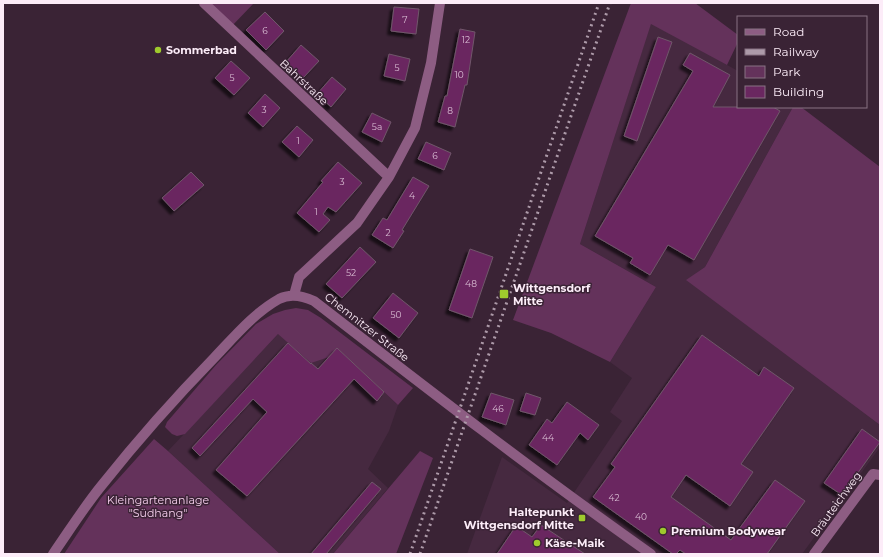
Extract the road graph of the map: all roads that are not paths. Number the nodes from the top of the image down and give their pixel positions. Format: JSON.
{"nodes":[{"id":1,"x":204,"y":3,"type":"edge"},
{"id":2,"x":440,"y":3,"type":"edge"},
{"id":3,"x":389,"y":177,"type":"junction"},
{"id":4,"x":294,"y":295,"type":"junction"},
{"id":5,"x":880,"y":475,"type":"edge"},
{"id":6,"x":53,"y":554,"type":"edge"},
{"id":7,"x":651,"y":554,"type":"edge"},
{"id":8,"x":814,"y":554,"type":"edge"}],
"edges":[{"from":1,"to":3,"type":"street","name":"Bahrstraße"},
{"from":2,"to":3,"type":"street"},
{"from":3,"to":4,"type":"street"},
{"from":4,"to":6,"type":"street"},
{"from":4,"to":7,"type":"street","name":"Chemnitzer Straße"},
{"from":5,"to":8,"type":"street","name":"Bräuteichweg"}]}
